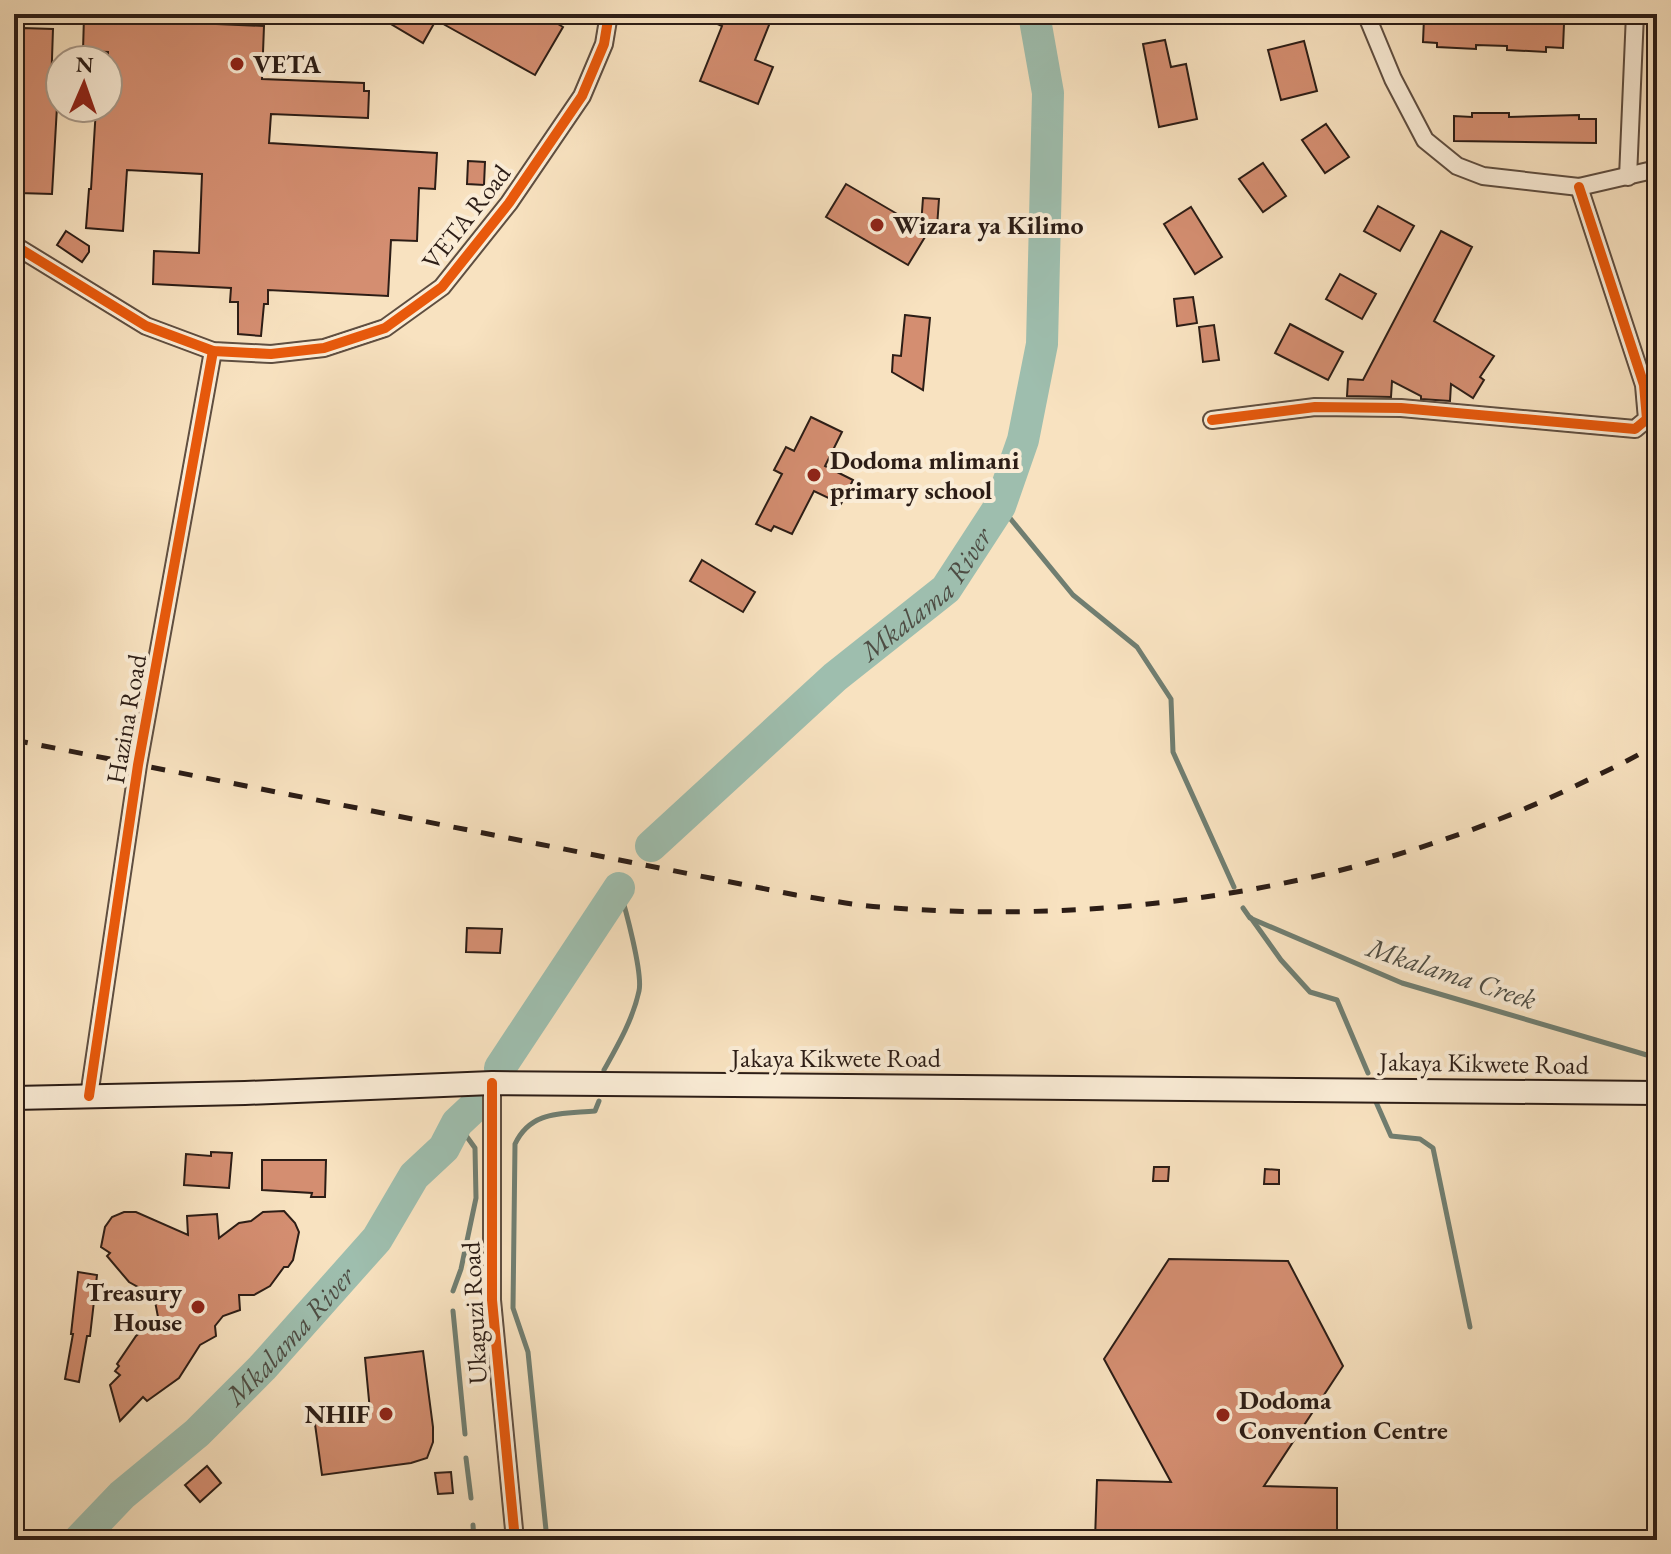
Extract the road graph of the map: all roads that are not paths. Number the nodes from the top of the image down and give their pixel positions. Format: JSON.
{"nodes":[{"id":1,"x":609,"y":14,"type":"edge"},
{"id":2,"x":1366,"y":14,"type":"edge"},
{"id":3,"x":1635,"y":14,"type":"edge"},
{"id":4,"x":1657,"y":169,"type":"edge"},
{"id":5,"x":1628,"y":177,"type":"junction"},
{"id":6,"x":1579,"y":187,"type":"junction"},
{"id":7,"x":14,"y":245,"type":"edge"},
{"id":8,"x":213,"y":351,"type":"junction"},
{"id":9,"x":1212,"y":420,"type":"dead end"},
{"id":10,"x":492,"y":1083,"type":"junction"},
{"id":11,"x":1657,"y":1093,"type":"edge"},
{"id":12,"x":89,"y":1096,"type":"junction"},
{"id":13,"x":14,"y":1098,"type":"edge"},
{"id":14,"x":515,"y":1540,"type":"edge"}],
"edges":[{"from":1,"to":8,"type":"street","name":"VETA Road"},
{"from":2,"to":6,"type":"street"},
{"from":3,"to":5,"type":"street"},
{"from":4,"to":5,"type":"street"},
{"from":5,"to":6,"type":"street"},
{"from":6,"to":9,"type":"street"},
{"from":7,"to":8,"type":"street","name":"VETA Road"},
{"from":8,"to":12,"type":"street","name":"Hazina Road"},
{"from":10,"to":11,"type":"main road","name":"Jakaya Kikwete Road"},
{"from":10,"to":12,"type":"main road","name":"Jakaya Kikwete Road"},
{"from":10,"to":14,"type":"street","name":"Ukaguzi Road"},
{"from":12,"to":13,"type":"main road","name":"Jakaya Kikwete Road"}]}
